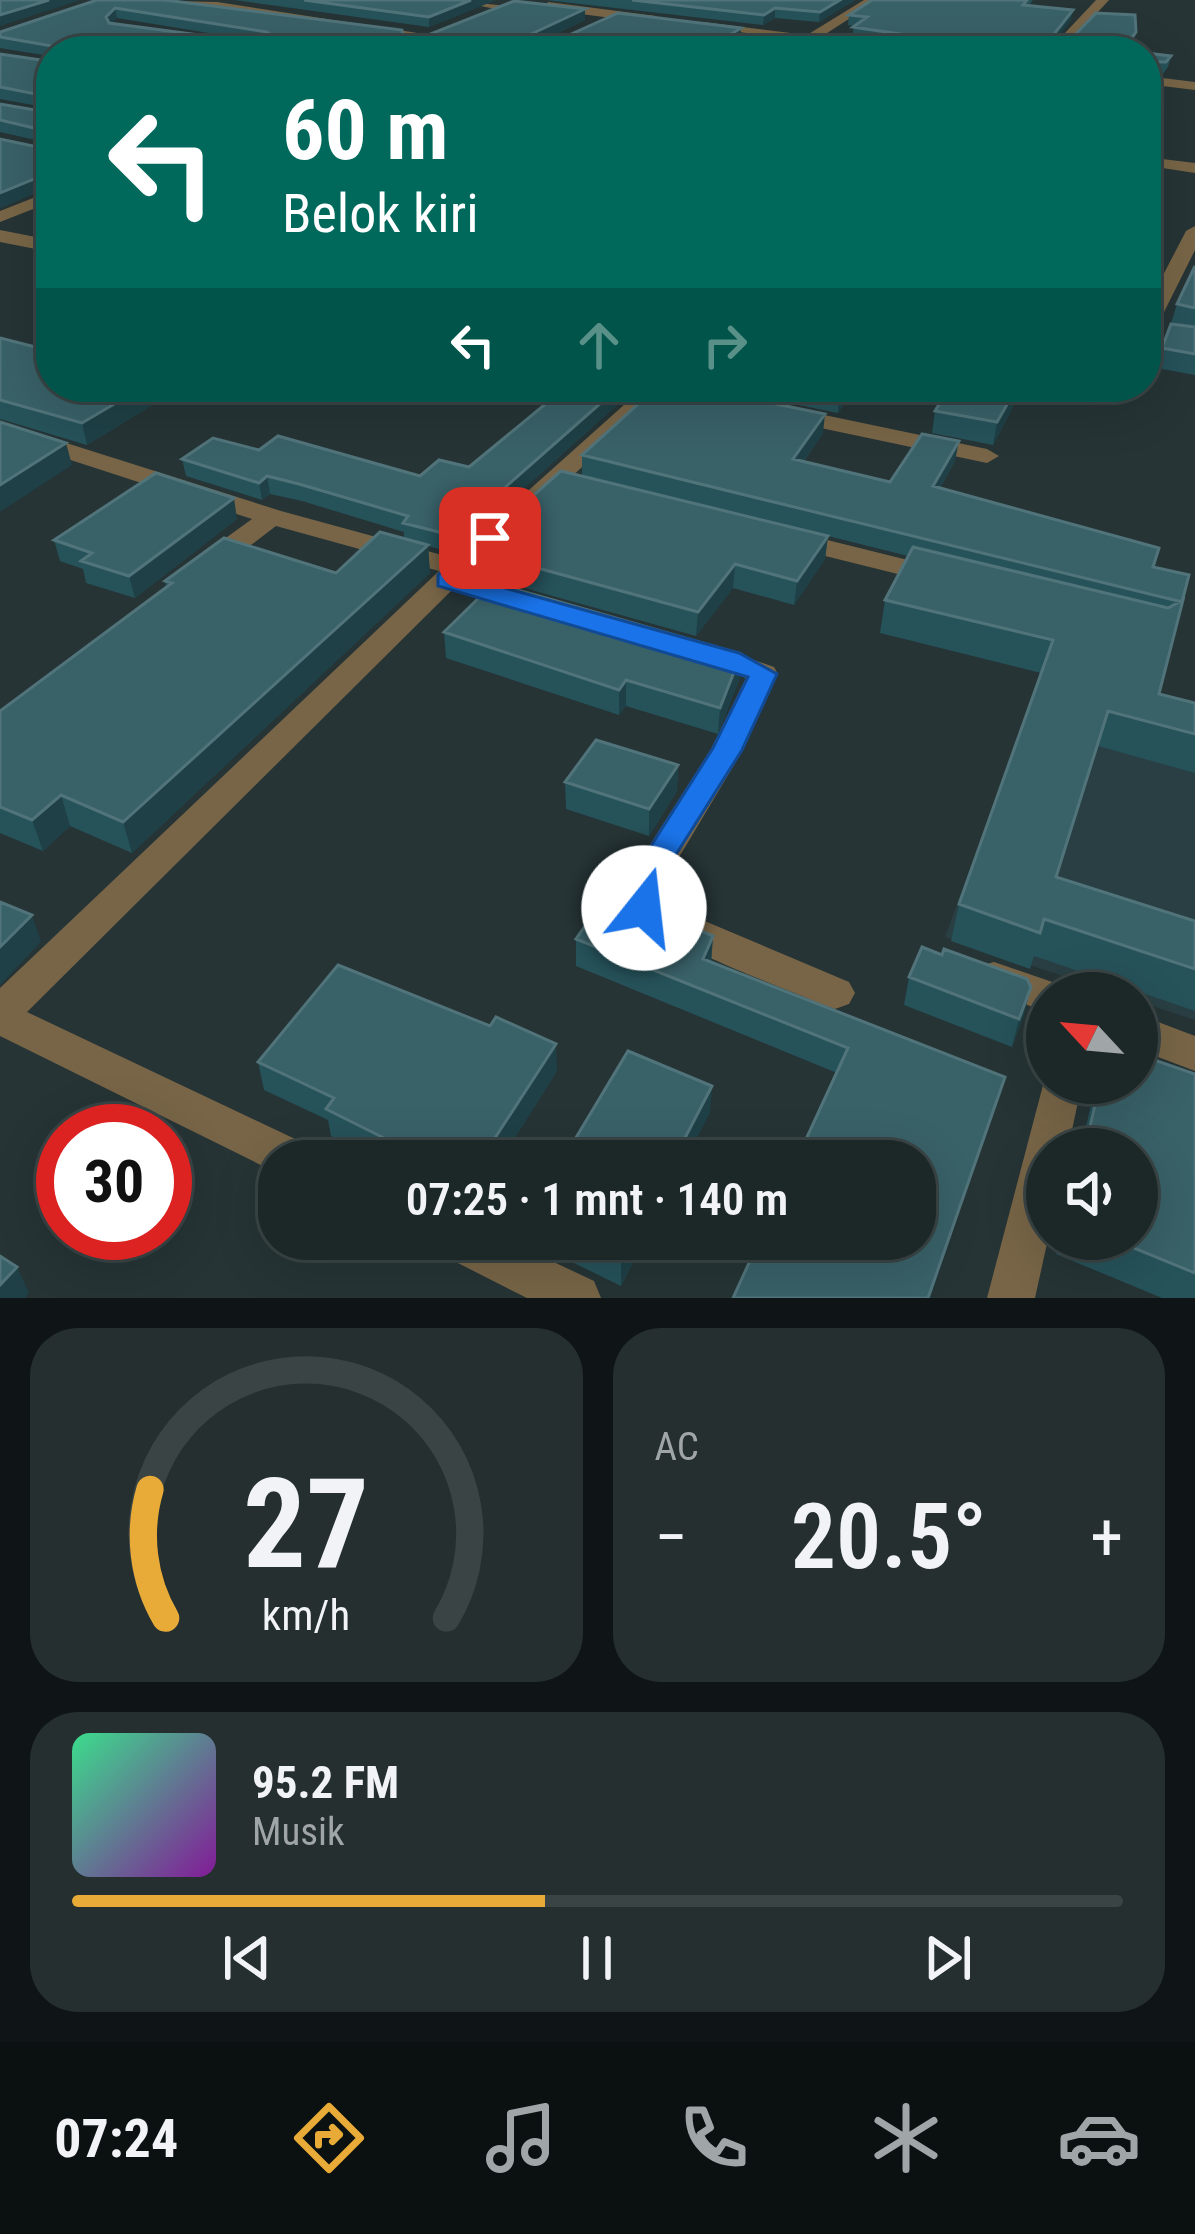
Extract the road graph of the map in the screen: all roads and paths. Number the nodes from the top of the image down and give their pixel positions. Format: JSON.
{"nodes":[{"id":1,"x":132,"y":0,"type":"edge"},
{"id":2,"x":455,"y":0,"type":"edge"},
{"id":3,"x":517,"y":0,"type":"edge"},
{"id":4,"x":872,"y":0,"type":"edge"},
{"id":5,"x":1103,"y":0,"type":"edge"},
{"id":6,"x":533,"y":4,"type":"edge"},
{"id":7,"x":182,"y":6,"type":"junction"},
{"id":8,"x":501,"y":6,"type":"junction"},
{"id":9,"x":615,"y":15,"type":"junction"},
{"id":10,"x":140,"y":18,"type":"edge"},
{"id":11,"x":466,"y":21,"type":"edge"},
{"id":12,"x":448,"y":28,"type":"edge"},
{"id":13,"x":578,"y":32,"type":"edge"},
{"id":14,"x":763,"y":33,"type":"junction"},
{"id":15,"x":430,"y":36,"type":"joint"},
{"id":16,"x":757,"y":36,"type":"edge"},
{"id":17,"x":786,"y":36,"type":"edge"},
{"id":18,"x":814,"y":36,"type":"edge"},
{"id":19,"x":1069,"y":36,"type":"edge"},
{"id":20,"x":1161,"y":82,"type":"edge"},
{"id":21,"x":1195,"y":86,"type":"edge"},
{"id":22,"x":1162,"y":164,"type":"dead end"},
{"id":23,"x":1195,"y":168,"type":"edge"},
{"id":24,"x":36,"y":202,"type":"edge"},
{"id":25,"x":0,"y":216,"type":"edge"},
{"id":26,"x":1195,"y":231,"type":"edge"},
{"id":27,"x":0,"y":236,"type":"edge"},
{"id":28,"x":36,"y":243,"type":"edge"},
{"id":29,"x":1161,"y":308,"type":"edge"},
{"id":30,"x":648,"y":402,"type":"edge"},
{"id":31,"x":750,"y":407,"type":"edge"},
{"id":32,"x":0,"y":429,"type":"edge"},
{"id":33,"x":988,"y":456,"type":"dead end"},
{"id":34,"x":554,"y":480,"type":"junction"},
{"id":35,"x":598,"y":491,"type":"edge"},
{"id":36,"x":272,"y":517,"type":"junction"},
{"id":37,"x":755,"y":530,"type":"edge"},
{"id":38,"x":453,"y":574,"type":"junction"},
{"id":39,"x":956,"y":580,"type":"edge"},
{"id":40,"x":182,"y":583,"type":"edge"},
{"id":41,"x":556,"y":610,"type":"edge"},
{"id":42,"x":664,"y":641,"type":"edge"},
{"id":43,"x":952,"y":961,"type":"edge"},
{"id":44,"x":1026,"y":988,"type":"edge"},
{"id":45,"x":836,"y":993,"type":"dead end"},
{"id":46,"x":0,"y":1015,"type":"edge"},
{"id":47,"x":1158,"y":1039,"type":"edge"},
{"id":48,"x":1195,"y":1054,"type":"edge"},
{"id":49,"x":1056,"y":1104,"type":"edge"},
{"id":50,"x":258,"y":1142,"type":"edge"},
{"id":51,"x":499,"y":1260,"type":"edge"},
{"id":52,"x":577,"y":1298,"type":"edge"},
{"id":53,"x":1010,"y":1298,"type":"edge"}],
"edges":[{"from":1,"to":7,"type":"street"},
{"from":2,"to":8,"type":"street"},
{"from":3,"to":8,"type":"street"},
{"from":4,"to":18,"type":"street"},
{"from":5,"to":19,"type":"street"},
{"from":6,"to":9,"type":"street"},
{"from":7,"to":10,"type":"street"},
{"from":7,"to":15,"type":"street"},
{"from":8,"to":11,"type":"street"},
{"from":9,"to":13,"type":"street"},
{"from":9,"to":14,"type":"street"},
{"from":12,"to":15,"type":"street"},
{"from":14,"to":16,"type":"street"},
{"from":14,"to":17,"type":"street"},
{"from":20,"to":21,"type":"street"},
{"from":22,"to":23,"type":"street"},
{"from":24,"to":25,"type":"street"},
{"from":26,"to":29,"type":"street"},
{"from":27,"to":28,"type":"street"},
{"from":30,"to":34,"type":"street"},
{"from":31,"to":33,"type":"street"},
{"from":32,"to":36,"type":"street"},
{"from":34,"to":35,"type":"street"},
{"from":34,"to":38,"type":"street"},
{"from":36,"to":38,"type":"street"},
{"from":36,"to":40,"type":"street"},
{"from":37,"to":39,"type":"street"},
{"from":38,"to":41,"type":"street"},
{"from":38,"to":46,"type":"street"},
{"from":42,"to":45,"type":"street"},
{"from":43,"to":44,"type":"street"},
{"from":46,"to":50,"type":"street"},
{"from":47,"to":48,"type":"street"},
{"from":49,"to":53,"type":"street"},
{"from":51,"to":52,"type":"street"}]}
